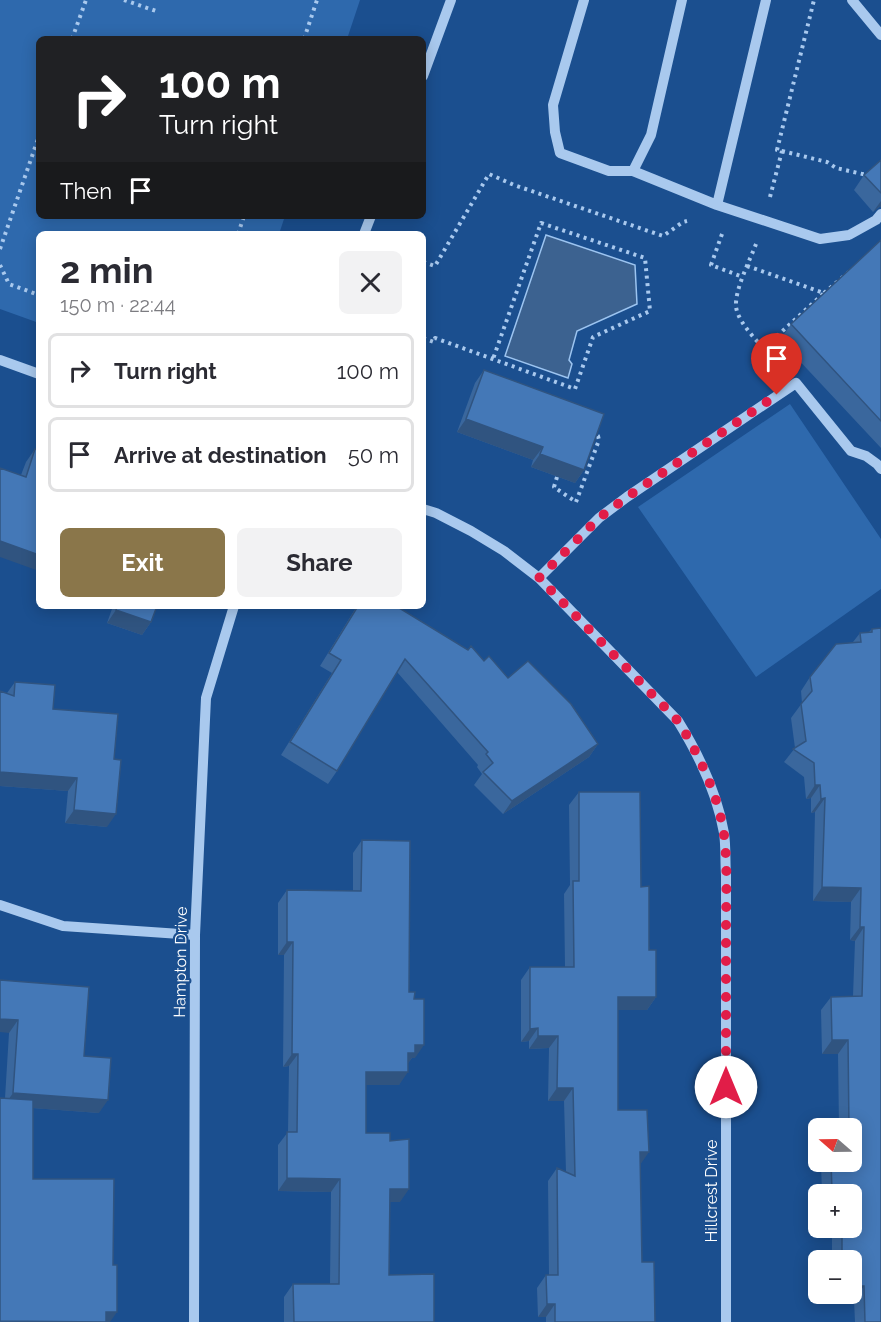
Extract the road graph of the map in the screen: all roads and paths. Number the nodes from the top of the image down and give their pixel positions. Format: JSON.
{"nodes":[{"id":1,"x":86,"y":0,"type":"edge"},
{"id":2,"x":124,"y":0,"type":"edge"},
{"id":3,"x":317,"y":0,"type":"edge"},
{"id":4,"x":451,"y":0,"type":"edge"},
{"id":5,"x":584,"y":0,"type":"edge"},
{"id":6,"x":682,"y":0,"type":"edge"},
{"id":7,"x":766,"y":0,"type":"edge"},
{"id":8,"x":852,"y":0,"type":"edge"},
{"id":9,"x":156,"y":11,"type":"dead end"},
{"id":10,"x":881,"y":35,"type":"edge"},
{"id":11,"x":73,"y":36,"type":"edge"},
{"id":12,"x":305,"y":36,"type":"edge"},
{"id":13,"x":426,"y":68,"type":"edge"},
{"id":14,"x":36,"y":145,"type":"edge"},
{"id":15,"x":782,"y":151,"type":"dead end"},
{"id":16,"x":633,"y":171,"type":"junction"},
{"id":17,"x":870,"y":176,"type":"edge"},
{"id":18,"x":717,"y":205,"type":"junction"},
{"id":19,"x":881,"y":214,"type":"edge"},
{"id":20,"x":692,"y":220,"type":"dead end"},
{"id":21,"x":724,"y":230,"type":"dead end"},
{"id":22,"x":0,"y":249,"type":"edge"},
{"id":23,"x":426,"y":263,"type":"edge"},
{"id":24,"x":0,"y":265,"type":"edge"},
{"id":25,"x":747,"y":266,"type":"dead end"},
{"id":26,"x":853,"y":272,"type":"edge"},
{"id":27,"x":743,"y":277,"type":"dead end"},
{"id":28,"x":824,"y":292,"type":"junction"},
{"id":29,"x":36,"y":294,"type":"edge"},
{"id":30,"x":426,"y":339,"type":"edge"},
{"id":31,"x":764,"y":348,"type":"dead end"},
{"id":32,"x":493,"y":359,"type":"junction"},
{"id":33,"x":0,"y":360,"type":"edge"},
{"id":34,"x":36,"y":373,"type":"edge"},
{"id":35,"x":591,"y":432,"type":"edge"},
{"id":36,"x":881,"y":469,"type":"edge"},
{"id":37,"x":557,"y":477,"type":"edge"},
{"id":38,"x":576,"y":502,"type":"junction"},
{"id":39,"x":426,"y":510,"type":"edge"},
{"id":40,"x":599,"y":518,"type":"junction"},
{"id":41,"x":539,"y":578,"type":"junction"},
{"id":42,"x":233,"y":609,"type":"edge"},
{"id":43,"x":0,"y":905,"type":"edge"},
{"id":44,"x":195,"y":935,"type":"junction"},
{"id":45,"x":194,"y":1322,"type":"edge"},
{"id":46,"x":726,"y":1322,"type":"edge"}],
"edges":[{"from":1,"to":11,"type":"path"},
{"from":2,"to":9,"type":"path"},
{"from":3,"to":12,"type":"path"},
{"from":4,"to":13,"type":"street"},
{"from":5,"to":16,"type":"street"},
{"from":6,"to":16,"type":"street"},
{"from":7,"to":18,"type":"street"},
{"from":8,"to":10,"type":"street"},
{"from":14,"to":22,"type":"path"},
{"from":15,"to":17,"type":"path"},
{"from":16,"to":18,"type":"street"},
{"from":18,"to":19,"type":"street"},
{"from":20,"to":23,"type":"path"},
{"from":21,"to":27,"type":"path"},
{"from":24,"to":29,"type":"path"},
{"from":25,"to":28,"type":"path"},
{"from":26,"to":28,"type":"path"},
{"from":28,"to":31,"type":"path"},
{"from":30,"to":32,"type":"path"},
{"from":32,"to":32,"type":"path"},
{"from":33,"to":34,"type":"street"},
{"from":35,"to":38,"type":"path"},
{"from":36,"to":40,"type":"street"},
{"from":37,"to":38,"type":"path"},
{"from":38,"to":40,"type":"path"},
{"from":39,"to":41,"type":"street","name":"Hillcrest Drive"},
{"from":40,"to":41,"type":"street"},
{"from":41,"to":46,"type":"street","name":"Hillcrest Drive"},
{"from":42,"to":44,"type":"street","name":"Hampton Drive"},
{"from":43,"to":44,"type":"street"},
{"from":44,"to":45,"type":"street","name":"Hampton Drive"}]}
